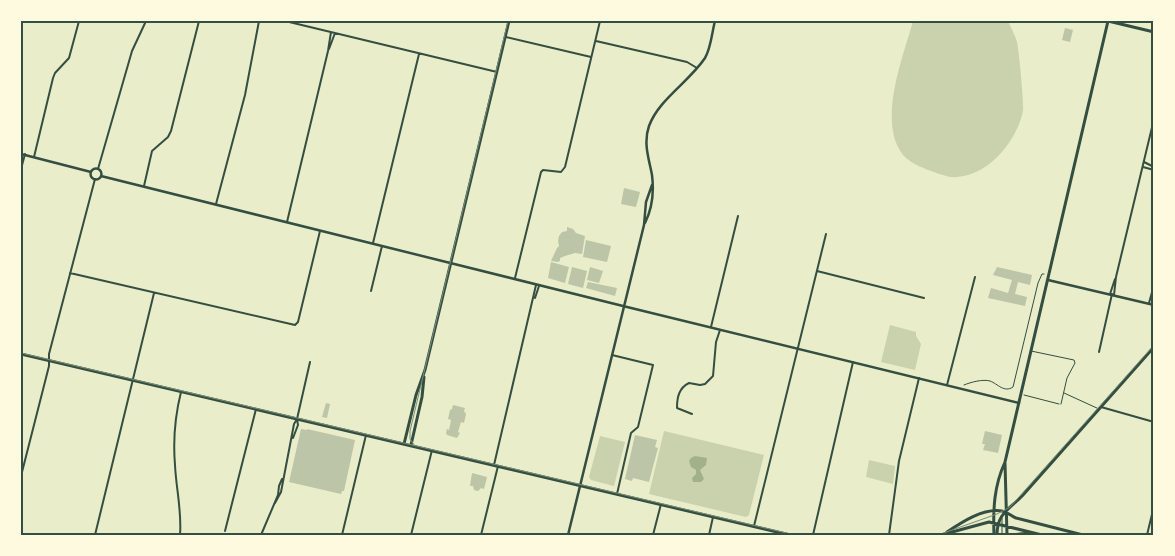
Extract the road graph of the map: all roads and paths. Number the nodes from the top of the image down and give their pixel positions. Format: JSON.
{"nodes":[{"id":1,"x":79,"y":21,"type":"edge"},
{"id":2,"x":146,"y":21,"type":"edge"},
{"id":3,"x":199,"y":21,"type":"edge"},
{"id":4,"x":259,"y":21,"type":"edge"},
{"id":5,"x":285,"y":21,"type":"edge"},
{"id":6,"x":302,"y":21,"type":"edge"},
{"id":7,"x":509,"y":21,"type":"edge"},
{"id":8,"x":600,"y":21,"type":"edge"},
{"id":9,"x":715,"y":21,"type":"edge"},
{"id":10,"x":1108,"y":21,"type":"edge"},
{"id":11,"x":301,"y":25,"type":"junction"},
{"id":12,"x":331,"y":32,"type":"junction"},
{"id":13,"x":1154,"y":32,"type":"edge"},
{"id":14,"x":335,"y":33,"type":"junction"},
{"id":15,"x":505,"y":37,"type":"junction"},
{"id":16,"x":596,"y":41,"type":"junction"},
{"id":17,"x":328,"y":51,"type":"junction"},
{"id":18,"x":420,"y":54,"type":"junction"},
{"id":19,"x":591,"y":57,"type":"junction"},
{"id":20,"x":697,"y":68,"type":"junction"},
{"id":21,"x":497,"y":72,"type":"junction"},
{"id":22,"x":1154,"y":118,"type":"edge"},
{"id":23,"x":23,"y":154,"type":"edge"},
{"id":24,"x":34,"y":156,"type":"junction"},
{"id":25,"x":1144,"y":162,"type":"junction"},
{"id":26,"x":1143,"y":167,"type":"junction"},
{"id":27,"x":1154,"y":168,"type":"edge"},
{"id":28,"x":21,"y":169,"type":"edge"},
{"id":29,"x":98,"y":169,"type":"junction"},
{"id":30,"x":91,"y":172,"type":"junction"},
{"id":31,"x":101,"y":176,"type":"junction"},
{"id":32,"x":95,"y":179,"type":"junction"},
{"id":33,"x":144,"y":186,"type":"junction"},
{"id":34,"x":216,"y":204,"type":"junction"},
{"id":35,"x":738,"y":216,"type":"dead end"},
{"id":36,"x":287,"y":222,"type":"junction"},
{"id":37,"x":320,"y":231,"type":"junction"},
{"id":38,"x":826,"y":234,"type":"dead end"},
{"id":39,"x":373,"y":244,"type":"junction"},
{"id":40,"x":382,"y":246,"type":"junction"},
{"id":41,"x":451,"y":264,"type":"junction"},
{"id":42,"x":816,"y":272,"type":"junction"},
{"id":43,"x":70,"y":273,"type":"junction"},
{"id":44,"x":1042,"y":274,"type":"dead end"},
{"id":45,"x":975,"y":276,"type":"dead end"},
{"id":46,"x":515,"y":279,"type":"junction"},
{"id":47,"x":1048,"y":280,"type":"junction"},
{"id":48,"x":538,"y":285,"type":"junction"},
{"id":49,"x":1154,"y":285,"type":"edge"},
{"id":50,"x":371,"y":290,"type":"dead end"},
{"id":51,"x":154,"y":293,"type":"junction"},
{"id":52,"x":1112,"y":294,"type":"junction"},
{"id":53,"x":924,"y":298,"type":"dead end"},
{"id":54,"x":1149,"y":303,"type":"junction"},
{"id":55,"x":1154,"y":304,"type":"edge"},
{"id":56,"x":624,"y":306,"type":"junction"},
{"id":57,"x":711,"y":328,"type":"junction"},
{"id":58,"x":720,"y":330,"type":"junction"},
{"id":59,"x":1154,"y":347,"type":"edge"},
{"id":60,"x":797,"y":349,"type":"junction"},
{"id":61,"x":1031,"y":351,"type":"junction"},
{"id":62,"x":1099,"y":352,"type":"dead end"},
{"id":63,"x":21,"y":354,"type":"edge"},
{"id":64,"x":612,"y":355,"type":"junction"},
{"id":65,"x":49,"y":361,"type":"junction"},
{"id":66,"x":310,"y":362,"type":"dead end"},
{"id":67,"x":853,"y":362,"type":"junction"},
{"id":68,"x":425,"y":371,"type":"junction"},
{"id":69,"x":919,"y":378,"type":"junction"},
{"id":70,"x":133,"y":381,"type":"junction"},
{"id":71,"x":947,"y":386,"type":"junction"},
{"id":72,"x":960,"y":388,"type":"junction"},
{"id":73,"x":181,"y":392,"type":"junction"},
{"id":74,"x":1064,"y":392,"type":"junction"},
{"id":75,"x":1021,"y":395,"type":"junction"},
{"id":76,"x":1018,"y":403,"type":"junction"},
{"id":77,"x":1061,"y":404,"type":"joint"},
{"id":78,"x":1100,"y":408,"type":"junction"},
{"id":79,"x":256,"y":409,"type":"junction"},
{"id":80,"x":692,"y":414,"type":"dead end"},
{"id":81,"x":297,"y":419,"type":"junction"},
{"id":82,"x":1154,"y":421,"type":"edge"},
{"id":83,"x":366,"y":435,"type":"junction"},
{"id":84,"x":404,"y":444,"type":"junction"},
{"id":85,"x":410,"y":445,"type":"junction"},
{"id":86,"x":432,"y":450,"type":"junction"},
{"id":87,"x":1005,"y":462,"type":"junction"},
{"id":88,"x":496,"y":465,"type":"junction"},
{"id":89,"x":21,"y":476,"type":"edge"},
{"id":90,"x":580,"y":485,"type":"junction"},
{"id":91,"x":616,"y":494,"type":"junction"},
{"id":92,"x":661,"y":504,"type":"junction"},
{"id":93,"x":1154,"y":506,"type":"edge"},
{"id":94,"x":993,"y":511,"type":"junction"},
{"id":95,"x":1003,"y":513,"type":"junction"},
{"id":96,"x":713,"y":516,"type":"junction"},
{"id":97,"x":993,"y":522,"type":"junction"},
{"id":98,"x":998,"y":524,"type":"junction"},
{"id":99,"x":1005,"y":525,"type":"junction"},
{"id":100,"x":754,"y":526,"type":"junction"},
{"id":101,"x":225,"y":531,"type":"dead end"},
{"id":102,"x":947,"y":532,"type":"junction"},
{"id":103,"x":1032,"y":532,"type":"junction"},
{"id":104,"x":94,"y":535,"type":"edge"},
{"id":105,"x":180,"y":535,"type":"edge"},
{"id":106,"x":260,"y":535,"type":"edge"},
{"id":107,"x":342,"y":535,"type":"edge"},
{"id":108,"x":411,"y":535,"type":"edge"},
{"id":109,"x":481,"y":535,"type":"edge"},
{"id":110,"x":568,"y":535,"type":"edge"},
{"id":111,"x":653,"y":535,"type":"edge"},
{"id":112,"x":709,"y":535,"type":"edge"},
{"id":113,"x":790,"y":535,"type":"edge"},
{"id":114,"x":813,"y":535,"type":"edge"},
{"id":115,"x":889,"y":535,"type":"edge"},
{"id":116,"x":941,"y":535,"type":"edge"},
{"id":117,"x":995,"y":535,"type":"edge"},
{"id":118,"x":1002,"y":535,"type":"edge"},
{"id":119,"x":1007,"y":535,"type":"edge"},
{"id":120,"x":1012,"y":535,"type":"edge"},
{"id":121,"x":1042,"y":535,"type":"edge"},
{"id":122,"x":1083,"y":535,"type":"edge"},
{"id":123,"x":1147,"y":535,"type":"edge"}],
"edges":[{"from":1,"to":24,"type":"street"},
{"from":2,"to":29,"type":"street"},
{"from":3,"to":33,"type":"street"},
{"from":4,"to":34,"type":"street"},
{"from":5,"to":11,"type":"street"},
{"from":6,"to":11,"type":"street"},
{"from":7,"to":15,"type":"main road"},
{"from":8,"to":16,"type":"street"},
{"from":9,"to":20,"type":"street"},
{"from":10,"to":13,"type":"main road"},
{"from":10,"to":47,"type":"main road"},
{"from":11,"to":12,"type":"street"},
{"from":12,"to":14,"type":"street"},
{"from":12,"to":17,"type":"street"},
{"from":14,"to":17,"type":"street"},
{"from":14,"to":18,"type":"street"},
{"from":15,"to":19,"type":"street"},
{"from":15,"to":21,"type":"main road"},
{"from":16,"to":19,"type":"street"},
{"from":16,"to":20,"type":"street"},
{"from":17,"to":36,"type":"street"},
{"from":18,"to":21,"type":"street"},
{"from":18,"to":39,"type":"street"},
{"from":19,"to":46,"type":"street"},
{"from":20,"to":56,"type":"street"},
{"from":21,"to":41,"type":"main road"},
{"from":22,"to":25,"type":"street"},
{"from":23,"to":24,"type":"street"},
{"from":23,"to":28,"type":"street"},
{"from":24,"to":30,"type":"street"},
{"from":25,"to":26,"type":"street"},
{"from":25,"to":27,"type":"street"},
{"from":26,"to":27,"type":"street"},
{"from":26,"to":52,"type":"street"},
{"from":29,"to":30,"type":"street"},
{"from":29,"to":31,"type":"street"},
{"from":30,"to":32,"type":"street"},
{"from":31,"to":32,"type":"street"},
{"from":31,"to":33,"type":"street"},
{"from":32,"to":43,"type":"street"},
{"from":33,"to":34,"type":"street"},
{"from":34,"to":36,"type":"street"},
{"from":35,"to":57,"type":"street"},
{"from":36,"to":37,"type":"street"},
{"from":37,"to":39,"type":"street"},
{"from":37,"to":51,"type":"street"},
{"from":38,"to":42,"type":"street"},
{"from":39,"to":40,"type":"street"},
{"from":40,"to":41,"type":"street"},
{"from":40,"to":50,"type":"street"},
{"from":41,"to":46,"type":"street"},
{"from":41,"to":68,"type":"main road"},
{"from":42,"to":53,"type":"street"},
{"from":42,"to":60,"type":"street"},
{"from":43,"to":51,"type":"street"},
{"from":43,"to":65,"type":"street"},
{"from":44,"to":72,"type":"path"},
{"from":45,"to":71,"type":"street"},
{"from":46,"to":48,"type":"street"},
{"from":47,"to":52,"type":"street"},
{"from":47,"to":61,"type":"main road"},
{"from":48,"to":56,"type":"street"},
{"from":48,"to":88,"type":"street"},
{"from":49,"to":54,"type":"street"},
{"from":51,"to":70,"type":"street"},
{"from":52,"to":54,"type":"street"},
{"from":52,"to":62,"type":"street"},
{"from":54,"to":55,"type":"street"},
{"from":56,"to":57,"type":"street"},
{"from":56,"to":64,"type":"street"},
{"from":57,"to":58,"type":"street"},
{"from":58,"to":60,"type":"street"},
{"from":58,"to":80,"type":"street"},
{"from":59,"to":78,"type":"main road"},
{"from":60,"to":67,"type":"street"},
{"from":60,"to":100,"type":"street"},
{"from":61,"to":74,"type":"lane"},
{"from":61,"to":75,"type":"main road"},
{"from":63,"to":65,"type":"main road"},
{"from":64,"to":90,"type":"street"},
{"from":64,"to":91,"type":"street"},
{"from":65,"to":70,"type":"main road"},
{"from":65,"to":89,"type":"street"},
{"from":66,"to":81,"type":"street"},
{"from":67,"to":69,"type":"street"},
{"from":67,"to":114,"type":"street"},
{"from":68,"to":84,"type":"main road"},
{"from":68,"to":85,"type":"main road"},
{"from":69,"to":71,"type":"street"},
{"from":69,"to":115,"type":"street"},
{"from":70,"to":73,"type":"main road"},
{"from":70,"to":104,"type":"street"},
{"from":71,"to":72,"type":"street"},
{"from":72,"to":76,"type":"street"},
{"from":73,"to":79,"type":"main road"},
{"from":73,"to":105,"type":"street"},
{"from":74,"to":77,"type":"lane"},
{"from":74,"to":78,"type":"lane"},
{"from":75,"to":76,"type":"main road"},
{"from":75,"to":77,"type":"path"},
{"from":76,"to":87,"type":"main road"},
{"from":78,"to":82,"type":"street"},
{"from":78,"to":95,"type":"main road"},
{"from":79,"to":81,"type":"main road"},
{"from":79,"to":101,"type":"street"},
{"from":81,"to":83,"type":"main road"},
{"from":81,"to":106,"type":"street"},
{"from":83,"to":84,"type":"main road"},
{"from":83,"to":107,"type":"street"},
{"from":84,"to":85,"type":"main road"},
{"from":85,"to":86,"type":"main road"},
{"from":86,"to":88,"type":"main road"},
{"from":86,"to":108,"type":"street"},
{"from":87,"to":94,"type":"main road"},
{"from":87,"to":95,"type":"main road"},
{"from":88,"to":90,"type":"main road"},
{"from":88,"to":109,"type":"street"},
{"from":90,"to":91,"type":"main road"},
{"from":90,"to":110,"type":"street"},
{"from":91,"to":92,"type":"main road"},
{"from":92,"to":96,"type":"main road"},
{"from":92,"to":111,"type":"street"},
{"from":93,"to":123,"type":"street"},
{"from":94,"to":95,"type":"main road"},
{"from":94,"to":97,"type":"main road"},
{"from":94,"to":102,"type":"main road"},
{"from":95,"to":98,"type":"main road"},
{"from":95,"to":99,"type":"main road"},
{"from":95,"to":122,"type":"main road"},
{"from":96,"to":100,"type":"main road"},
{"from":96,"to":112,"type":"street"},
{"from":97,"to":98,"type":"main road"},
{"from":97,"to":102,"type":"main road"},
{"from":97,"to":117,"type":"main road"},
{"from":98,"to":99,"type":"main road"},
{"from":98,"to":117,"type":"main road"},
{"from":99,"to":103,"type":"main road"},
{"from":99,"to":118,"type":"lane"},
{"from":99,"to":119,"type":"main road"},
{"from":100,"to":113,"type":"main road"},
{"from":102,"to":116,"type":"main road"},
{"from":103,"to":120,"type":"main road"},
{"from":103,"to":121,"type":"main road"}]}
